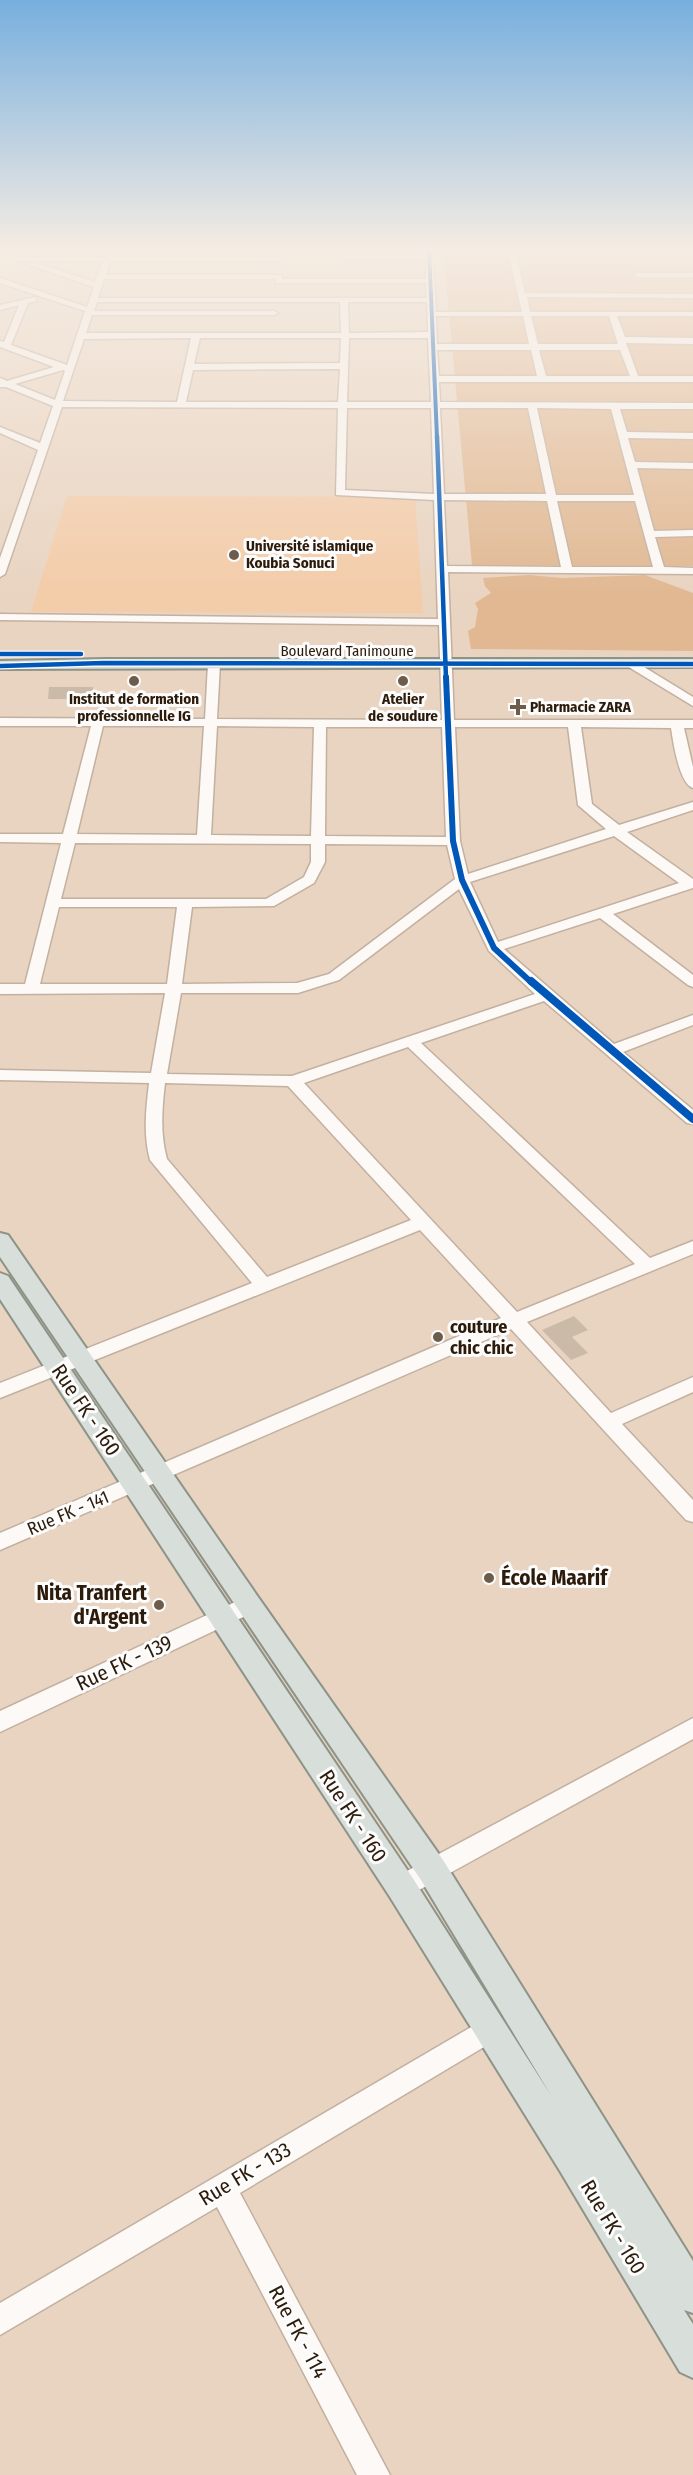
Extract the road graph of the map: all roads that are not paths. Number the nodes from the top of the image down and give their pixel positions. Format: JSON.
{"nodes":[{"id":1,"x":54,"y":364,"type":"edge"},
{"id":2,"x":68,"y":364,"type":"edge"},
{"id":3,"x":190,"y":364,"type":"edge"},
{"id":4,"x":434,"y":364,"type":"edge"},
{"id":5,"x":539,"y":364,"type":"edge"},
{"id":6,"x":630,"y":364,"type":"edge"},
{"id":7,"x":344,"y":366,"type":"joint"},
{"id":8,"x":189,"y":367,"type":"junction"},
{"id":9,"x":66,"y":368,"type":"junction"},
{"id":10,"x":434,"y":379,"type":"junction"},
{"id":11,"x":542,"y":379,"type":"junction"},
{"id":12,"x":635,"y":379,"type":"junction"},
{"id":13,"x":690,"y":379,"type":"edge"},
{"id":14,"x":2,"y":383,"type":"edge"},
{"id":15,"x":693,"y":390,"type":"edge"},
{"id":16,"x":57,"y":404,"type":"junction"},
{"id":17,"x":181,"y":404,"type":"junction"},
{"id":18,"x":342,"y":405,"type":"junction"},
{"id":19,"x":435,"y":405,"type":"junction"},
{"id":20,"x":532,"y":405,"type":"junction"},
{"id":21,"x":615,"y":406,"type":"junction"},
{"id":22,"x":693,"y":406,"type":"edge"},
{"id":23,"x":0,"y":430,"type":"edge"},
{"id":24,"x":623,"y":435,"type":"junction"},
{"id":25,"x":693,"y":436,"type":"edge"},
{"id":26,"x":42,"y":448,"type":"junction"},
{"id":27,"x":631,"y":465,"type":"junction"},
{"id":28,"x":693,"y":466,"type":"edge"},
{"id":29,"x":439,"y":497,"type":"junction"},
{"id":30,"x":552,"y":498,"type":"junction"},
{"id":31,"x":640,"y":498,"type":"junction"},
{"id":32,"x":693,"y":533,"type":"edge"},
{"id":33,"x":649,"y":534,"type":"junction"},
{"id":34,"x":4,"y":549,"type":"edge"},
{"id":35,"x":442,"y":569,"type":"junction"},
{"id":36,"x":567,"y":570,"type":"junction"},
{"id":37,"x":659,"y":570,"type":"junction"},
{"id":38,"x":693,"y":571,"type":"edge"},
{"id":39,"x":0,"y":574,"type":"edge"},
{"id":40,"x":0,"y":617,"type":"edge"},
{"id":41,"x":443,"y":622,"type":"junction"},
{"id":42,"x":0,"y":654,"type":"edge"},
{"id":43,"x":693,"y":655,"type":"edge"},
{"id":44,"x":445,"y":660,"type":"junction"},
{"id":45,"x":632,"y":663,"type":"junction"},
{"id":46,"x":693,"y":663,"type":"edge"},
{"id":47,"x":214,"y":664,"type":"junction"},
{"id":48,"x":0,"y":665,"type":"edge"},
{"id":49,"x":693,"y":702,"type":"edge"},
{"id":50,"x":0,"y":722,"type":"edge"},
{"id":51,"x":98,"y":722,"type":"junction"},
{"id":52,"x":211,"y":722,"type":"junction"},
{"id":53,"x":320,"y":722,"type":"junction"},
{"id":54,"x":448,"y":722,"type":"junction"},
{"id":55,"x":574,"y":724,"type":"junction"},
{"id":56,"x":677,"y":724,"type":"junction"},
{"id":57,"x":693,"y":724,"type":"edge"},
{"id":58,"x":693,"y":784,"type":"edge"},
{"id":59,"x":693,"y":806,"type":"edge"},
{"id":60,"x":617,"y":831,"type":"junction"},
{"id":61,"x":0,"y":838,"type":"edge"},
{"id":62,"x":69,"y":838,"type":"junction"},
{"id":63,"x":204,"y":839,"type":"junction"},
{"id":64,"x":316,"y":840,"type":"junction"},
{"id":65,"x":453,"y":841,"type":"junction"},
{"id":66,"x":462,"y":880,"type":"junction"},
{"id":67,"x":690,"y":886,"type":"edge"},
{"id":68,"x":53,"y":903,"type":"junction"},
{"id":69,"x":185,"y":903,"type":"junction"},
{"id":70,"x":603,"y":912,"type":"junction"},
{"id":71,"x":495,"y":948,"type":"junction"},
{"id":72,"x":693,"y":982,"type":"edge"},
{"id":73,"x":174,"y":988,"type":"junction"},
{"id":74,"x":0,"y":989,"type":"edge"},
{"id":75,"x":32,"y":989,"type":"junction"},
{"id":76,"x":546,"y":995,"type":"junction"},
{"id":77,"x":693,"y":1020,"type":"edge"},
{"id":78,"x":410,"y":1041,"type":"junction"},
{"id":79,"x":611,"y":1051,"type":"junction"},
{"id":80,"x":0,"y":1075,"type":"edge"},
{"id":81,"x":158,"y":1078,"type":"junction"},
{"id":82,"x":293,"y":1081,"type":"junction"},
{"id":83,"x":693,"y":1118,"type":"edge"},
{"id":84,"x":423,"y":1222,"type":"junction"},
{"id":85,"x":0,"y":1240,"type":"edge"},
{"id":86,"x":693,"y":1247,"type":"edge"},
{"id":87,"x":648,"y":1266,"type":"junction"},
{"id":88,"x":0,"y":1281,"type":"edge"},
{"id":89,"x":264,"y":1286,"type":"junction"},
{"id":90,"x":515,"y":1320,"type":"junction"},
{"id":91,"x":70,"y":1364,"type":"junction"},
{"id":92,"x":693,"y":1384,"type":"edge"},
{"id":93,"x":0,"y":1391,"type":"edge"},
{"id":94,"x":609,"y":1422,"type":"junction"},
{"id":95,"x":148,"y":1479,"type":"junction"},
{"id":96,"x":693,"y":1514,"type":"edge"},
{"id":97,"x":0,"y":1542,"type":"edge"},
{"id":98,"x":235,"y":1611,"type":"junction"},
{"id":99,"x":0,"y":1722,"type":"edge"},
{"id":100,"x":693,"y":1728,"type":"edge"},
{"id":101,"x":432,"y":1870,"type":"junction"},
{"id":102,"x":401,"y":1887,"type":"junction"},
{"id":103,"x":490,"y":2029,"type":"junction"},
{"id":104,"x":222,"y":2188,"type":"junction"},
{"id":105,"x":693,"y":2295,"type":"edge"},
{"id":106,"x":0,"y":2320,"type":"edge"},
{"id":107,"x":691,"y":2352,"type":"edge"},
{"id":108,"x":374,"y":2475,"type":"edge"}],
"edges":[{"from":1,"to":9,"type":"street"},
{"from":2,"to":9,"type":"street"},
{"from":3,"to":8,"type":"street"},
{"from":4,"to":10,"type":"street"},
{"from":5,"to":11,"type":"street"},
{"from":6,"to":12,"type":"street"},
{"from":7,"to":8,"type":"street"},
{"from":7,"to":18,"type":"street"},
{"from":8,"to":17,"type":"street"},
{"from":9,"to":14,"type":"street"},
{"from":9,"to":16,"type":"street"},
{"from":10,"to":11,"type":"street"},
{"from":10,"to":19,"type":"street"},
{"from":11,"to":12,"type":"street"},
{"from":12,"to":13,"type":"street"},
{"from":13,"to":15,"type":"street"},
{"from":14,"to":16,"type":"street"},
{"from":16,"to":17,"type":"street"},
{"from":16,"to":26,"type":"street"},
{"from":17,"to":18,"type":"street"},
{"from":18,"to":19,"type":"street"},
{"from":18,"to":29,"type":"street"},
{"from":19,"to":20,"type":"street"},
{"from":19,"to":29,"type":"street"},
{"from":20,"to":21,"type":"street"},
{"from":20,"to":30,"type":"street"},
{"from":21,"to":22,"type":"street"},
{"from":21,"to":24,"type":"street"},
{"from":23,"to":26,"type":"street"},
{"from":24,"to":25,"type":"street"},
{"from":24,"to":27,"type":"street"},
{"from":26,"to":34,"type":"street"},
{"from":27,"to":28,"type":"street"},
{"from":27,"to":31,"type":"street"},
{"from":29,"to":30,"type":"street"},
{"from":29,"to":35,"type":"street"},
{"from":30,"to":31,"type":"street"},
{"from":30,"to":36,"type":"street"},
{"from":31,"to":33,"type":"street"},
{"from":32,"to":33,"type":"street"},
{"from":33,"to":37,"type":"street"},
{"from":34,"to":39,"type":"street"},
{"from":35,"to":36,"type":"street"},
{"from":35,"to":41,"type":"street"},
{"from":36,"to":37,"type":"street"},
{"from":37,"to":38,"type":"street"},
{"from":40,"to":41,"type":"street"},
{"from":41,"to":44,"type":"street"},
{"from":42,"to":44,"type":"main road","name":"Boulevard Tanimoune"},
{"from":43,"to":44,"type":"main road","name":"Boulevard Tanimoune"},
{"from":44,"to":45,"type":"main road","name":"Boulevard Tanimoune"},
{"from":44,"to":47,"type":"main road","name":"Boulevard Tanimoune"},
{"from":44,"to":54,"type":"street"},
{"from":45,"to":46,"type":"main road","name":"Boulevard Tanimoune"},
{"from":45,"to":49,"type":"street"},
{"from":47,"to":48,"type":"main road","name":"Boulevard Tanimoune"},
{"from":47,"to":52,"type":"street"},
{"from":50,"to":51,"type":"street"},
{"from":51,"to":52,"type":"street"},
{"from":51,"to":62,"type":"street"},
{"from":52,"to":53,"type":"street"},
{"from":52,"to":63,"type":"street"},
{"from":53,"to":54,"type":"street"},
{"from":53,"to":64,"type":"street"},
{"from":54,"to":55,"type":"street"},
{"from":54,"to":65,"type":"street"},
{"from":55,"to":56,"type":"street"},
{"from":55,"to":60,"type":"street"},
{"from":56,"to":57,"type":"street"},
{"from":56,"to":58,"type":"street"},
{"from":59,"to":60,"type":"street"},
{"from":60,"to":66,"type":"street"},
{"from":60,"to":67,"type":"street"},
{"from":61,"to":62,"type":"street"},
{"from":62,"to":63,"type":"street"},
{"from":62,"to":68,"type":"street"},
{"from":63,"to":64,"type":"street"},
{"from":64,"to":65,"type":"street"},
{"from":64,"to":69,"type":"street"},
{"from":65,"to":66,"type":"street"},
{"from":66,"to":71,"type":"street"},
{"from":66,"to":73,"type":"street"},
{"from":67,"to":70,"type":"street"},
{"from":68,"to":69,"type":"street"},
{"from":68,"to":75,"type":"street"},
{"from":69,"to":73,"type":"street"},
{"from":70,"to":71,"type":"street"},
{"from":70,"to":72,"type":"street"},
{"from":71,"to":76,"type":"street"},
{"from":73,"to":75,"type":"street"},
{"from":73,"to":81,"type":"street"},
{"from":74,"to":75,"type":"street"},
{"from":76,"to":78,"type":"street"},
{"from":76,"to":79,"type":"street"},
{"from":77,"to":79,"type":"street"},
{"from":78,"to":82,"type":"street"},
{"from":78,"to":87,"type":"street"},
{"from":79,"to":83,"type":"street"},
{"from":80,"to":81,"type":"street"},
{"from":81,"to":82,"type":"street"},
{"from":81,"to":89,"type":"street"},
{"from":82,"to":84,"type":"street"},
{"from":84,"to":89,"type":"street"},
{"from":84,"to":90,"type":"street"},
{"from":85,"to":91,"type":"main road","name":"Rue FK - 160"},
{"from":86,"to":87,"type":"street","name":"Rue FK - 141"},
{"from":87,"to":90,"type":"street","name":"Rue FK - 141"},
{"from":88,"to":91,"type":"main road","name":"Rue FK - 160"},
{"from":89,"to":91,"type":"street"},
{"from":90,"to":94,"type":"street"},
{"from":90,"to":95,"type":"street","name":"Rue FK - 141"},
{"from":91,"to":93,"type":"street"},
{"from":91,"to":95,"type":"main road","name":"Rue FK - 160"},
{"from":92,"to":94,"type":"street"},
{"from":94,"to":96,"type":"street"},
{"from":95,"to":97,"type":"street","name":"Rue FK - 141"},
{"from":95,"to":98,"type":"main road","name":"Rue FK - 160"},
{"from":98,"to":99,"type":"street","name":"Rue FK - 139"},
{"from":98,"to":101,"type":"main road","name":"Rue FK - 160"},
{"from":98,"to":102,"type":"main road","name":"Rue FK - 160"},
{"from":100,"to":101,"type":"street"},
{"from":101,"to":102,"type":"street"},
{"from":101,"to":105,"type":"main road","name":"Rue FK - 160"},
{"from":102,"to":103,"type":"main road","name":"Rue FK - 160"},
{"from":103,"to":104,"type":"street","name":"Rue FK - 133"},
{"from":103,"to":107,"type":"main road","name":"Rue FK - 160"},
{"from":104,"to":106,"type":"street","name":"Rue FK - 133"},
{"from":104,"to":108,"type":"street","name":"Rue FK - 114"}]}
